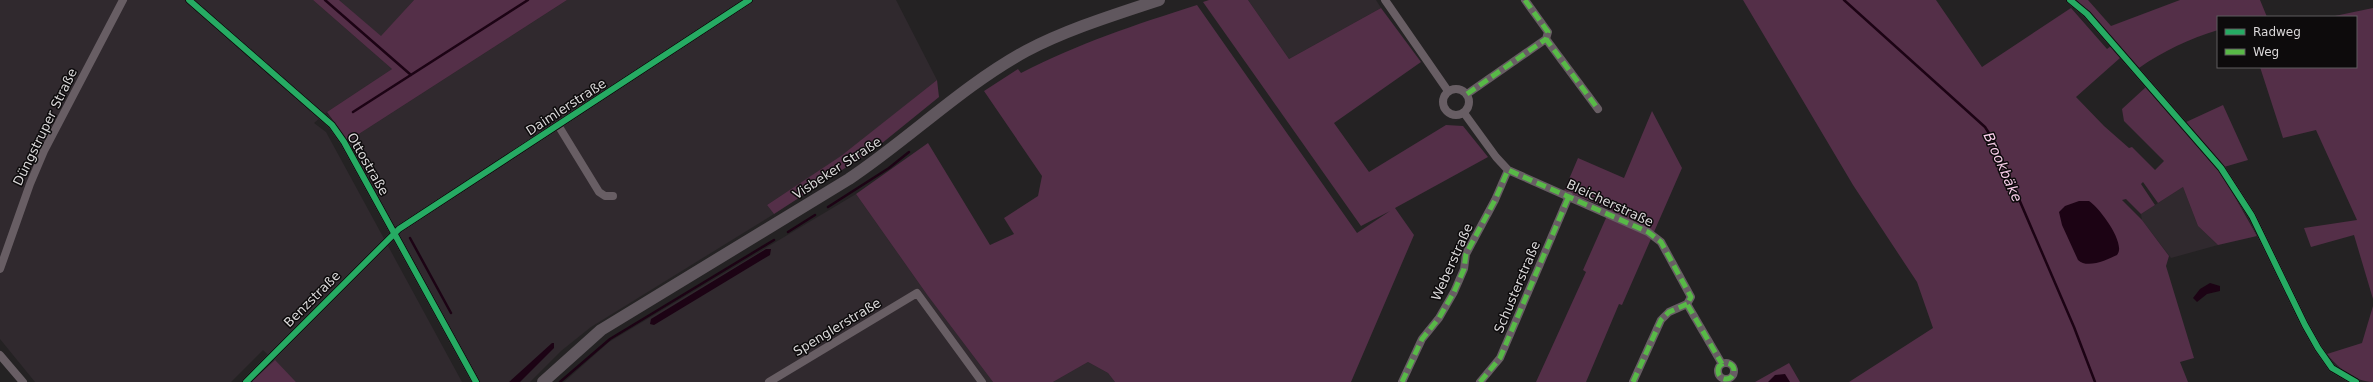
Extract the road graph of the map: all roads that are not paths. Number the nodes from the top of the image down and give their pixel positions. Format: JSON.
{"nodes":[{"id":1,"x":123,"y":0,"type":"edge"},
{"id":2,"x":188,"y":0,"type":"edge"},
{"id":3,"x":749,"y":0,"type":"edge"},
{"id":4,"x":1159,"y":0,"type":"edge"},
{"id":5,"x":1384,"y":0,"type":"edge"},
{"id":6,"x":1525,"y":0,"type":"edge"},
{"id":7,"x":2070,"y":0,"type":"edge"},
{"id":8,"x":1546,"y":39,"type":"junction"},
{"id":9,"x":1448,"y":91,"type":"junction"},
{"id":10,"x":1467,"y":94,"type":"junction"},
{"id":11,"x":1598,"y":109,"type":"dead end"},
{"id":12,"x":1464,"y":112,"type":"junction"},
{"id":13,"x":558,"y":125,"type":"junction"},
{"id":14,"x":1508,"y":170,"type":"junction"},
{"id":15,"x":613,"y":196,"type":"dead end"},
{"id":16,"x":1569,"y":196,"type":"junction"},
{"id":17,"x":394,"y":232,"type":"junction"},
{"id":18,"x":0,"y":269,"type":"edge"},
{"id":19,"x":1688,"y":304,"type":"junction"},
{"id":20,"x":0,"y":355,"type":"edge"},
{"id":21,"x":1722,"y":364,"type":"dead end"},
{"id":22,"x":23,"y":382,"type":"edge"},
{"id":23,"x":246,"y":382,"type":"edge"},
{"id":24,"x":476,"y":382,"type":"edge"},
{"id":25,"x":542,"y":382,"type":"edge"},
{"id":26,"x":769,"y":382,"type":"edge"},
{"id":27,"x":982,"y":382,"type":"edge"},
{"id":28,"x":1402,"y":382,"type":"edge"},
{"id":29,"x":1480,"y":382,"type":"edge"},
{"id":30,"x":1633,"y":382,"type":"edge"},
{"id":31,"x":2356,"y":382,"type":"edge"}],
"edges":[{"from":1,"to":18,"type":"street","name":"Düngstruper Straße"},
{"from":2,"to":17,"type":"street","name":"Ottostraße"},
{"from":3,"to":13,"type":"street","name":"Daimlerstraße"},
{"from":4,"to":25,"type":"main road","name":"Visbeker Straße"},
{"from":5,"to":9,"type":"street"},
{"from":6,"to":8,"type":"street"},
{"from":7,"to":31,"type":"street"},
{"from":8,"to":10,"type":"street"},
{"from":8,"to":11,"type":"street"},
{"from":9,"to":10,"type":"street"},
{"from":9,"to":12,"type":"street"},
{"from":10,"to":12,"type":"street"},
{"from":12,"to":14,"type":"street","name":"Bleicherstraße"},
{"from":13,"to":15,"type":"street","name":"Daimlerstraße"},
{"from":13,"to":17,"type":"street","name":"Daimlerstraße"},
{"from":14,"to":16,"type":"street","name":"Bleicherstraße"},
{"from":14,"to":28,"type":"street","name":"Weberstraße"},
{"from":16,"to":19,"type":"street","name":"Bleicherstraße"},
{"from":16,"to":29,"type":"street","name":"Schusterstraße"},
{"from":17,"to":23,"type":"street","name":"Benzstraße"},
{"from":17,"to":24,"type":"street","name":"Ottostraße"},
{"from":19,"to":21,"type":"street","name":"Bleicherstraße"},
{"from":19,"to":30,"type":"street"},
{"from":20,"to":22,"type":"street"},
{"from":26,"to":27,"type":"street","name":"Spenglerstraße"}]}
